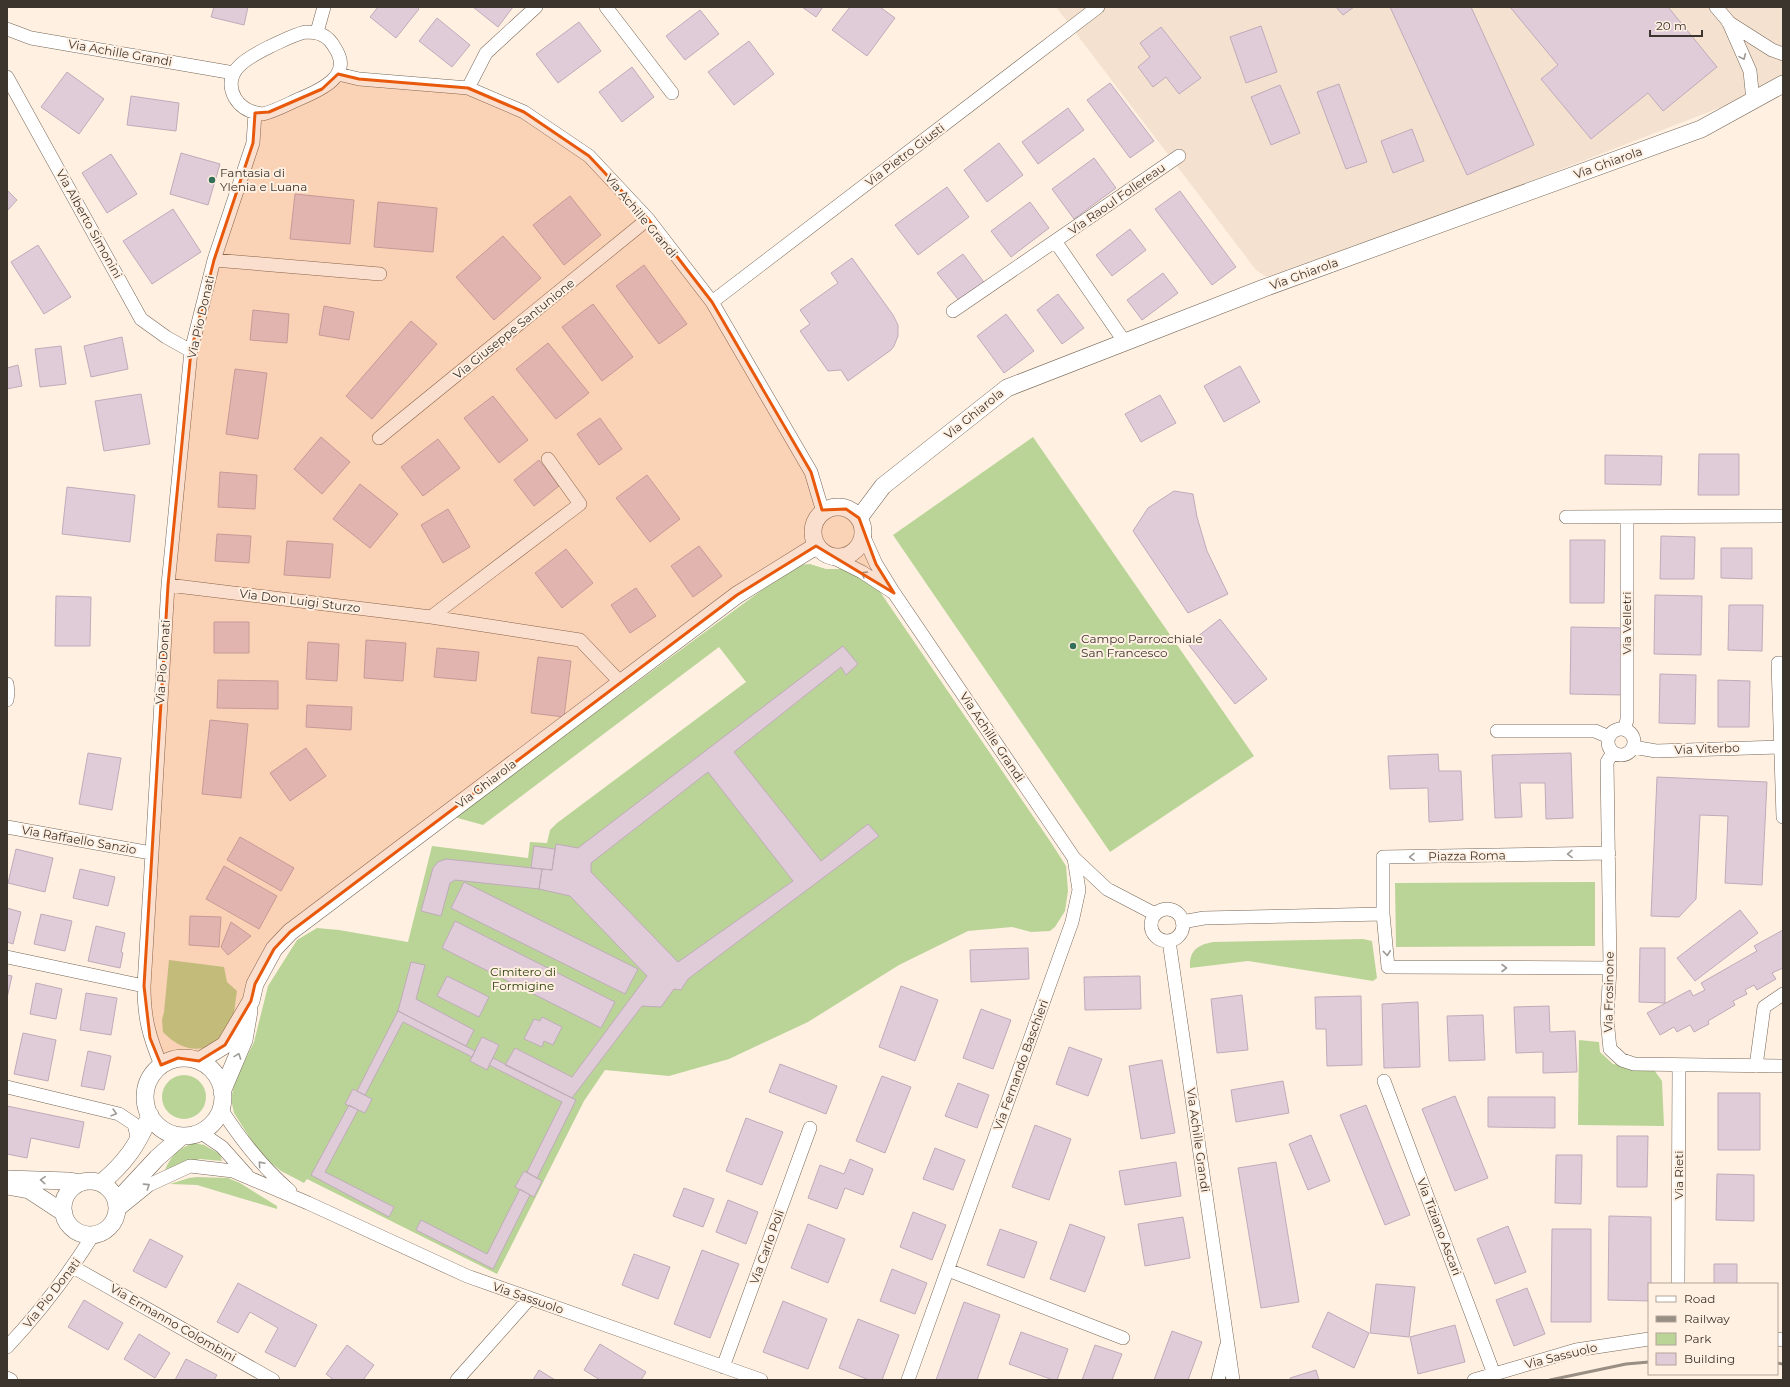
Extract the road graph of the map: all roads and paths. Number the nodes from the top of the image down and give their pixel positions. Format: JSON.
{"nodes":[{"id":1,"x":324,"y":7,"type":"edge"},
{"id":2,"x":536,"y":7,"type":"edge"},
{"id":3,"x":606,"y":7,"type":"edge"},
{"id":4,"x":1098,"y":7,"type":"edge"},
{"id":5,"x":1716,"y":7,"type":"edge"},
{"id":6,"x":1728,"y":22,"type":"junction"},
{"id":7,"x":7,"y":29,"type":"edge"},
{"id":8,"x":318,"y":32,"type":"junction"},
{"id":9,"x":1783,"y":54,"type":"edge"},
{"id":10,"x":234,"y":73,"type":"junction"},
{"id":11,"x":338,"y":74,"type":"junction"},
{"id":12,"x":7,"y":76,"type":"edge"},
{"id":13,"x":1783,"y":84,"type":"edge"},
{"id":14,"x":468,"y":88,"type":"junction"},
{"id":15,"x":672,"y":93,"type":"dead end"},
{"id":16,"x":1753,"y":101,"type":"junction"},
{"id":17,"x":255,"y":113,"type":"junction"},
{"id":18,"x":1179,"y":156,"type":"dead end"},
{"id":19,"x":648,"y":219,"type":"junction"},
{"id":20,"x":1055,"y":241,"type":"junction"},
{"id":21,"x":214,"y":260,"type":"junction"},
{"id":22,"x":380,"y":274,"type":"dead end"},
{"id":23,"x":712,"y":302,"type":"junction"},
{"id":24,"x":953,"y":311,"type":"dead end"},
{"id":25,"x":1124,"y":341,"type":"junction"},
{"id":26,"x":191,"y":351,"type":"junction"},
{"id":27,"x":379,"y":438,"type":"dead end"},
{"id":28,"x":548,"y":459,"type":"dead end"},
{"id":29,"x":823,"y":512,"type":"junction"},
{"id":30,"x":1626,"y":516,"type":"junction"},
{"id":31,"x":1783,"y":516,"type":"edge"},
{"id":32,"x":1566,"y":517,"type":"dead end"},
{"id":33,"x":859,"y":518,"type":"junction"},
{"id":34,"x":863,"y":535,"type":"junction"},
{"id":35,"x":816,"y":546,"type":"junction"},
{"id":36,"x":832,"y":557,"type":"junction"},
{"id":37,"x":168,"y":585,"type":"junction"},
{"id":38,"x":894,"y":593,"type":"junction"},
{"id":39,"x":431,"y":617,"type":"junction"},
{"id":40,"x":1783,"y":663,"type":"edge"},
{"id":41,"x":621,"y":683,"type":"junction"},
{"id":42,"x":1624,"y":729,"type":"junction"},
{"id":43,"x":1497,"y":731,"type":"dead end"},
{"id":44,"x":1609,"y":737,"type":"junction"},
{"id":45,"x":1633,"y":747,"type":"junction"},
{"id":46,"x":1782,"y":747,"type":"edge"},
{"id":47,"x":1613,"y":752,"type":"junction"},
{"id":48,"x":1783,"y":817,"type":"edge"},
{"id":49,"x":7,"y":827,"type":"edge"},
{"id":50,"x":151,"y":853,"type":"junction"},
{"id":51,"x":1609,"y":853,"type":"junction"},
{"id":52,"x":1074,"y":858,"type":"junction"},
{"id":53,"x":1155,"y":914,"type":"junction"},
{"id":54,"x":1383,"y":914,"type":"junction"},
{"id":55,"x":1182,"y":922,"type":"junction"},
{"id":56,"x":1169,"y":941,"type":"junction"},
{"id":57,"x":7,"y":957,"type":"edge"},
{"id":58,"x":1610,"y":968,"type":"junction"},
{"id":59,"x":144,"y":986,"type":"junction"},
{"id":60,"x":1783,"y":994,"type":"edge"},
{"id":61,"x":251,"y":1001,"type":"junction"},
{"id":62,"x":199,"y":1061,"type":"junction"},
{"id":63,"x":161,"y":1065,"type":"junction"},
{"id":64,"x":1679,"y":1065,"type":"junction"},
{"id":65,"x":1756,"y":1066,"type":"junction"},
{"id":66,"x":1783,"y":1066,"type":"edge"},
{"id":67,"x":1384,"y":1081,"type":"dead end"},
{"id":68,"x":7,"y":1087,"type":"edge"},
{"id":69,"x":222,"y":1092,"type":"junction"},
{"id":70,"x":221,"y":1109,"type":"junction"},
{"id":71,"x":150,"y":1115,"type":"junction"},
{"id":72,"x":810,"y":1128,"type":"dead end"},
{"id":73,"x":200,"y":1132,"type":"junction"},
{"id":74,"x":182,"y":1136,"type":"junction"},
{"id":75,"x":138,"y":1141,"type":"junction"},
{"id":76,"x":7,"y":1178,"type":"edge"},
{"id":77,"x":250,"y":1178,"type":"junction"},
{"id":78,"x":80,"y":1183,"type":"junction"},
{"id":79,"x":101,"y":1183,"type":"junction"},
{"id":80,"x":7,"y":1186,"type":"edge"},
{"id":81,"x":300,"y":1200,"type":"junction"},
{"id":82,"x":117,"y":1206,"type":"junction"},
{"id":83,"x":64,"y":1213,"type":"junction"},
{"id":84,"x":93,"y":1236,"type":"junction"},
{"id":85,"x":73,"y":1267,"type":"junction"},
{"id":86,"x":948,"y":1270,"type":"junction"},
{"id":87,"x":1678,"y":1283,"type":"edge"},
{"id":88,"x":529,"y":1299,"type":"junction"},
{"id":89,"x":1123,"y":1338,"type":"dead end"},
{"id":90,"x":1648,"y":1339,"type":"edge"},
{"id":91,"x":1228,"y":1340,"type":"junction"},
{"id":92,"x":7,"y":1347,"type":"edge"},
{"id":93,"x":723,"y":1367,"type":"junction"},
{"id":94,"x":1494,"y":1374,"type":"junction"},
{"id":95,"x":7,"y":1378,"type":"edge"},
{"id":96,"x":464,"y":1378,"type":"edge"},
{"id":97,"x":1218,"y":1378,"type":"edge"},
{"id":98,"x":11,"y":1380,"type":"edge"},
{"id":99,"x":273,"y":1380,"type":"edge"},
{"id":100,"x":761,"y":1380,"type":"edge"},
{"id":101,"x":908,"y":1380,"type":"edge"},
{"id":102,"x":1233,"y":1380,"type":"edge"},
{"id":103,"x":1474,"y":1380,"type":"edge"}],
"edges":[{"from":1,"to":8,"type":"street"},
{"from":2,"to":14,"type":"street"},
{"from":3,"to":15,"type":"street"},
{"from":4,"to":23,"type":"street","name":"Via Pietro Giusti"},
{"from":5,"to":6,"type":"street"},
{"from":6,"to":9,"type":"street"},
{"from":6,"to":16,"type":"street","one_way":true},
{"from":7,"to":10,"type":"street","name":"Via Achille Grandi"},
{"from":8,"to":10,"type":"street"},
{"from":8,"to":11,"type":"street"},
{"from":10,"to":17,"type":"street"},
{"from":11,"to":14,"type":"street","name":"Via Achille Grandi"},
{"from":11,"to":17,"type":"street"},
{"from":12,"to":26,"type":"street","name":"Via Alberto Simonini"},
{"from":13,"to":16,"type":"street","name":"Via Ghiarola"},
{"from":14,"to":19,"type":"street","name":"Via Achille Grandi"},
{"from":16,"to":25,"type":"street","name":"Via Ghiarola"},
{"from":17,"to":21,"type":"street","name":"Via Pio Donati"},
{"from":18,"to":20,"type":"street","name":"Via Raoul Follereau"},
{"from":19,"to":23,"type":"street","name":"Via Achille Grandi"},
{"from":19,"to":27,"type":"street","name":"Via Giuseppe Santunione"},
{"from":20,"to":24,"type":"street","name":"Via Raoul Follereau"},
{"from":20,"to":25,"type":"street","name":"Via Raoul Follereau"},
{"from":21,"to":22,"type":"street","name":"Via Pio Donati"},
{"from":21,"to":26,"type":"street","name":"Via Pio Donati"},
{"from":23,"to":29,"type":"street","name":"Via Achille Grandi"},
{"from":25,"to":33,"type":"street","name":"Via Ghiarola"},
{"from":26,"to":37,"type":"street","name":"Via Pio Donati"},
{"from":28,"to":39,"type":"street"},
{"from":29,"to":33,"type":"street"},
{"from":29,"to":35,"type":"street"},
{"from":30,"to":31,"type":"street"},
{"from":30,"to":32,"type":"street"},
{"from":30,"to":42,"type":"street","name":"Via Velletri"},
{"from":33,"to":34,"type":"street"},
{"from":34,"to":36,"type":"street"},
{"from":34,"to":38,"type":"street"},
{"from":35,"to":36,"type":"street"},
{"from":35,"to":41,"type":"street","name":"Via Ghiarola"},
{"from":38,"to":36,"type":"street","name":"Via Achille Grandi","one_way":true},
{"from":37,"to":39,"type":"street","name":"Via Don Luigi Sturzo"},
{"from":37,"to":50,"type":"street","name":"Via Pio Donati"},
{"from":38,"to":52,"type":"street","name":"Via Achille Grandi"},
{"from":39,"to":41,"type":"street","name":"Via Don Luigi Sturzo"},
{"from":40,"to":46,"type":"street"},
{"from":41,"to":61,"type":"street","name":"Via Ghiarola"},
{"from":42,"to":44,"type":"street"},
{"from":42,"to":45,"type":"street"},
{"from":43,"to":44,"type":"street"},
{"from":44,"to":47,"type":"street"},
{"from":45,"to":46,"type":"street","name":"Via Viterbo"},
{"from":45,"to":47,"type":"street"},
{"from":46,"to":48,"type":"street"},
{"from":47,"to":51,"type":"street"},
{"from":49,"to":50,"type":"street","name":"Via Raffaello Sanzio"},
{"from":50,"to":59,"type":"street","name":"Via Pio Donati"},
{"from":51,"to":54,"type":"street","name":"Piazza Roma","one_way":true},
{"from":51,"to":58,"type":"street","name":"Via Frosinone"},
{"from":52,"to":53,"type":"street","name":"Via Achille Grandi"},
{"from":52,"to":86,"type":"street","name":"Via Fernando Baschieri"},
{"from":53,"to":55,"type":"street"},
{"from":53,"to":56,"type":"street"},
{"from":54,"to":55,"type":"street"},
{"from":54,"to":58,"type":"street","name":"Piazza Roma","one_way":true},
{"from":55,"to":56,"type":"street"},
{"from":56,"to":91,"type":"street","name":"Via Achille Grandi"},
{"from":57,"to":59,"type":"street"},
{"from":58,"to":64,"type":"street","name":"Via Frosinone"},
{"from":59,"to":63,"type":"street","name":"Via Pio Donati"},
{"from":60,"to":65,"type":"street"},
{"from":61,"to":62,"type":"street","name":"Via Ghiarola"},
{"from":69,"to":61,"type":"street","one_way":true},
{"from":62,"to":63,"type":"street"},
{"from":62,"to":69,"type":"street"},
{"from":63,"to":71,"type":"street"},
{"from":64,"to":65,"type":"street","name":"Via Frosinone"},
{"from":64,"to":87,"type":"street","name":"Via Rieti"},
{"from":65,"to":66,"type":"street","name":"Via Frosinone"},
{"from":67,"to":94,"type":"street","name":"Via Tiziano Ascari"},
{"from":68,"to":75,"type":"street","one_way":true},
{"from":69,"to":70,"type":"street"},
{"from":70,"to":73,"type":"street","name":"Via Pio Donati"},
{"from":81,"to":70,"type":"street","name":"Via Sassuolo","one_way":true},
{"from":71,"to":74,"type":"street"},
{"from":71,"to":75,"type":"street"},
{"from":72,"to":93,"type":"street","name":"Via Carlo Poli"},
{"from":73,"to":74,"type":"street","name":"Via Pio Donati"},
{"from":73,"to":77,"type":"street"},
{"from":74,"to":82,"type":"street","name":"Via Pio Donati"},
{"from":75,"to":79,"type":"street"},
{"from":78,"to":76,"type":"street","one_way":true},
{"from":77,"to":81,"type":"street","name":"Via Sassuolo"},
{"from":82,"to":77,"type":"street","name":"Via Sassuolo","one_way":true},
{"from":78,"to":79,"type":"street"},
{"from":78,"to":83,"type":"street"},
{"from":79,"to":82,"type":"street"},
{"from":80,"to":83,"type":"street"},
{"from":81,"to":88,"type":"street","name":"Via Sassuolo"},
{"from":82,"to":84,"type":"street","name":"Via Pio Donati"},
{"from":83,"to":84,"type":"street"},
{"from":84,"to":85,"type":"street","name":"Via Pio Donati"},
{"from":85,"to":92,"type":"street","name":"Via Pio Donati"},
{"from":85,"to":99,"type":"street","name":"Via Ermanno Colombini"},
{"from":86,"to":89,"type":"street"},
{"from":86,"to":101,"type":"street","name":"Via Fernando Baschieri"},
{"from":88,"to":93,"type":"street","name":"Via Sassuolo"},
{"from":88,"to":96,"type":"street"},
{"from":90,"to":94,"type":"street","name":"Via Sassuolo"},
{"from":91,"to":97,"type":"street","name":"Via Achille Grandi"},
{"from":91,"to":102,"type":"street","name":"Via Achille Grandi"},
{"from":93,"to":100,"type":"street","name":"Via Sassuolo"},
{"from":94,"to":103,"type":"street","name":"Via Sassuolo"},
{"from":95,"to":98,"type":"street"}]}
